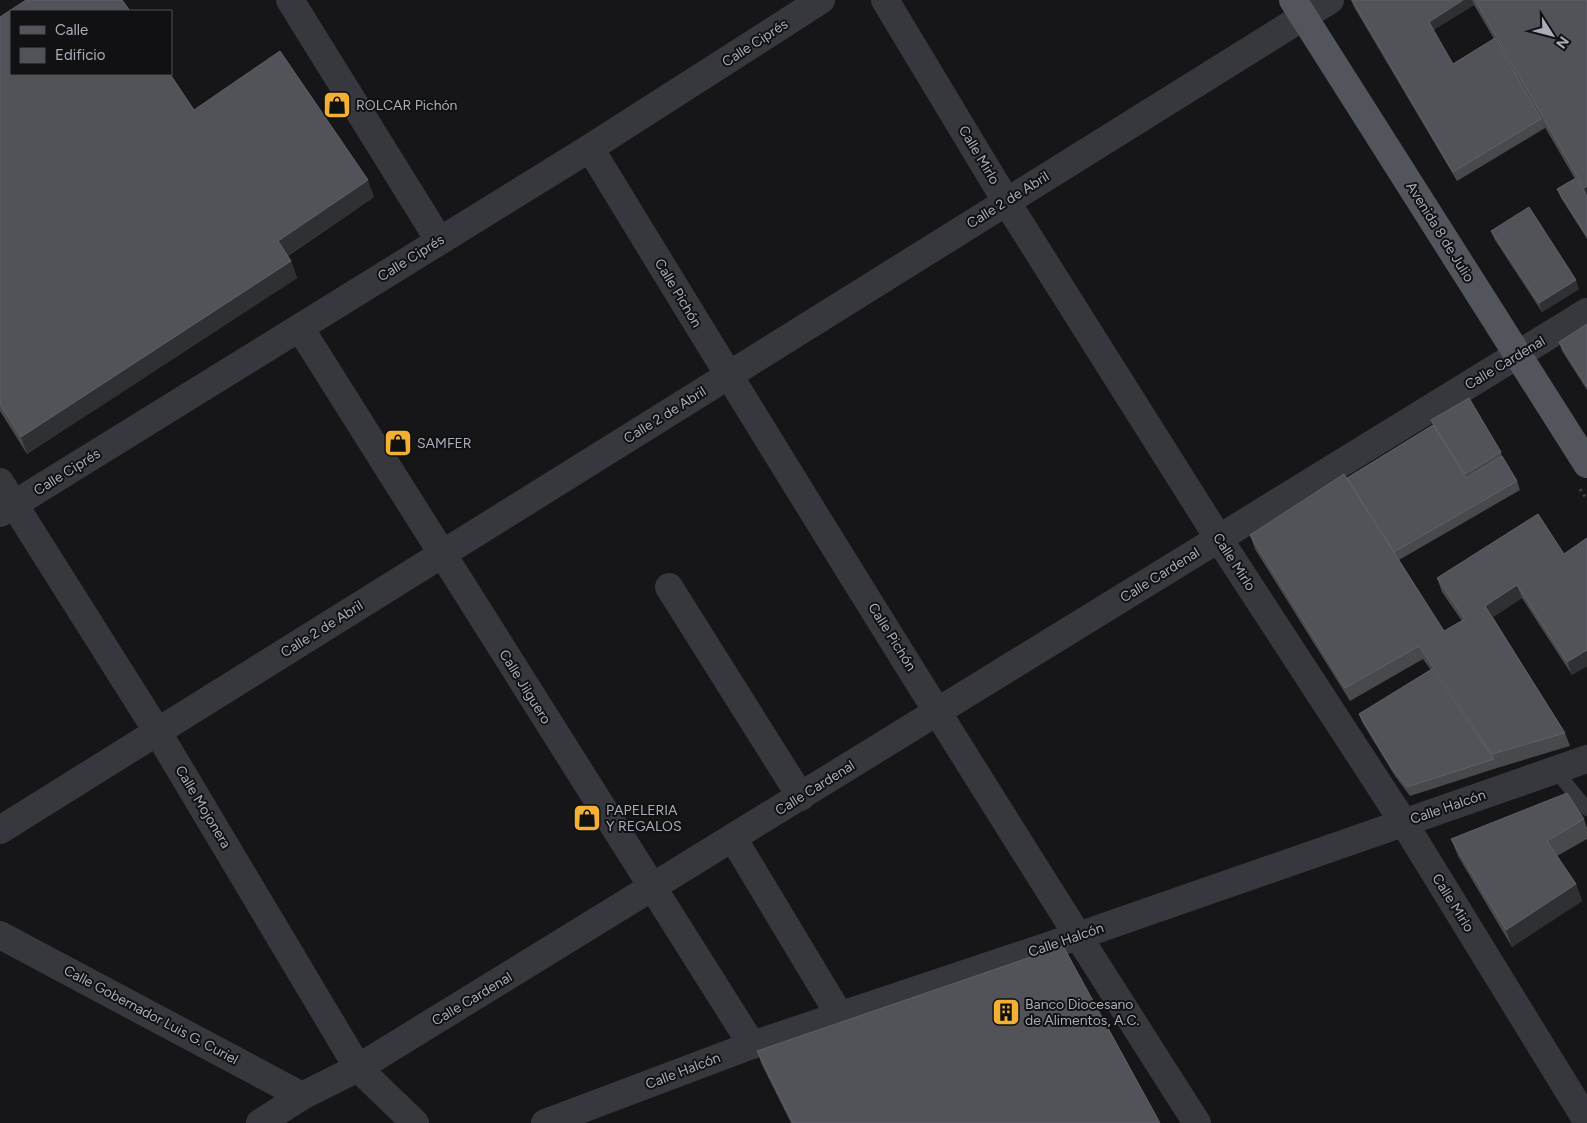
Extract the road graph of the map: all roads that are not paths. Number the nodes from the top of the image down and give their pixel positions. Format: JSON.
{"nodes":[{"id":1,"x":290,"y":0,"type":"edge"},
{"id":2,"x":821,"y":0,"type":"edge"},
{"id":3,"x":885,"y":0,"type":"edge"},
{"id":4,"x":1330,"y":0,"type":"edge"},
{"id":5,"x":1298,"y":8,"type":"edge"},
{"id":6,"x":590,"y":148,"type":"junction"},
{"id":7,"x":1006,"y":201,"type":"junction"},
{"id":8,"x":439,"y":240,"type":"junction"},
{"id":9,"x":1587,"y":312,"type":"edge"},
{"id":10,"x":300,"y":328,"type":"junction"},
{"id":11,"x":1518,"y":355,"type":"junction"},
{"id":12,"x":728,"y":376,"type":"junction"},
{"id":13,"x":1587,"y":464,"type":"edge"},
{"id":14,"x":0,"y":482,"type":"edge"},
{"id":15,"x":7,"y":509,"type":"edge"},
{"id":16,"x":1219,"y":539,"type":"junction"},
{"id":17,"x":442,"y":555,"type":"junction"},
{"id":18,"x":669,"y":587,"type":"dead end"},
{"id":19,"x":938,"y":712,"type":"junction"},
{"id":20,"x":157,"y":731,"type":"junction"},
{"id":21,"x":1587,"y":759,"type":"edge"},
{"id":22,"x":1555,"y":770,"type":"junction"},
{"id":23,"x":801,"y":796,"type":"junction"},
{"id":24,"x":1587,"y":809,"type":"edge"},
{"id":25,"x":1404,"y":823,"type":"junction"},
{"id":26,"x":0,"y":830,"type":"edge"},
{"id":27,"x":733,"y":838,"type":"junction"},
{"id":28,"x":652,"y":889,"type":"junction"},
{"id":29,"x":0,"y":935,"type":"edge"},
{"id":30,"x":1078,"y":936,"type":"junction"},
{"id":31,"x":840,"y":1016,"type":"junction"},
{"id":32,"x":752,"y":1045,"type":"junction"},
{"id":33,"x":358,"y":1068,"type":"junction"},
{"id":34,"x":302,"y":1096,"type":"junction"},
{"id":35,"x":1587,"y":1121,"type":"edge"},
{"id":36,"x":260,"y":1123,"type":"edge"},
{"id":37,"x":415,"y":1123,"type":"edge"},
{"id":38,"x":545,"y":1123,"type":"edge"},
{"id":39,"x":1198,"y":1123,"type":"edge"}],
"edges":[{"from":1,"to":8,"type":"street"},
{"from":2,"to":6,"type":"street","name":"Calle Ciprés"},
{"from":3,"to":7,"type":"street","name":"Calle Mirlo"},
{"from":4,"to":5,"type":"street","name":"Calle 2 de Abril"},
{"from":5,"to":7,"type":"street","name":"Calle 2 de Abril"},
{"from":5,"to":11,"type":"main road","name":"Avenida 8 de Julio"},
{"from":6,"to":8,"type":"street","name":"Calle Ciprés"},
{"from":6,"to":12,"type":"street","name":"Calle Pichón"},
{"from":7,"to":12,"type":"street","name":"Calle 2 de Abril"},
{"from":7,"to":16,"type":"street","name":"Calle Mirlo"},
{"from":8,"to":10,"type":"street","name":"Calle Ciprés"},
{"from":9,"to":11,"type":"street","name":"Calle Cardenal"},
{"from":10,"to":15,"type":"street","name":"Calle Ciprés"},
{"from":10,"to":17,"type":"street","name":"Calle Jilguero"},
{"from":11,"to":13,"type":"main road","name":"Avenida 8 de Julio"},
{"from":11,"to":16,"type":"street","name":"Calle Cardenal"},
{"from":12,"to":17,"type":"street","name":"Calle 2 de Abril"},
{"from":12,"to":19,"type":"street","name":"Calle Pichón"},
{"from":14,"to":15,"type":"street","name":"Calle Mojonera"},
{"from":15,"to":20,"type":"street","name":"Calle Mojonera"},
{"from":16,"to":19,"type":"street","name":"Calle Cardenal"},
{"from":16,"to":25,"type":"street","name":"Calle Mirlo"},
{"from":17,"to":20,"type":"street","name":"Calle 2 de Abril"},
{"from":17,"to":28,"type":"street","name":"Calle Jilguero"},
{"from":18,"to":23,"type":"street"},
{"from":19,"to":23,"type":"street","name":"Calle Cardenal"},
{"from":19,"to":30,"type":"street","name":"Calle Pichón"},
{"from":20,"to":26,"type":"street","name":"Calle 2 de Abril"},
{"from":20,"to":33,"type":"street","name":"Calle Mojonera"},
{"from":21,"to":22,"type":"street","name":"Calle Halcón"},
{"from":22,"to":24,"type":"lane"},
{"from":22,"to":25,"type":"street","name":"Calle Halcón"},
{"from":23,"to":27,"type":"street","name":"Calle Cardenal"},
{"from":25,"to":30,"type":"street","name":"Calle Halcón"},
{"from":25,"to":35,"type":"street","name":"Calle Mirlo"},
{"from":27,"to":28,"type":"street","name":"Calle Cardenal"},
{"from":27,"to":31,"type":"street"},
{"from":28,"to":32,"type":"street","name":"Calle Jilguero"},
{"from":28,"to":33,"type":"street","name":"Calle Cardenal"},
{"from":29,"to":34,"type":"street","name":"Calle Gobernador Luis G. Curiel"},
{"from":30,"to":31,"type":"street","name":"Calle Halcón"},
{"from":30,"to":39,"type":"street","name":"Calle Pichón"},
{"from":31,"to":32,"type":"street","name":"Calle Halcón"},
{"from":32,"to":38,"type":"street","name":"Calle Halcón"},
{"from":33,"to":34,"type":"street","name":"Calle Cardenal"},
{"from":33,"to":37,"type":"street","name":"Calle Mojonera"},
{"from":34,"to":36,"type":"street","name":"Calle Cardenal"}]}
